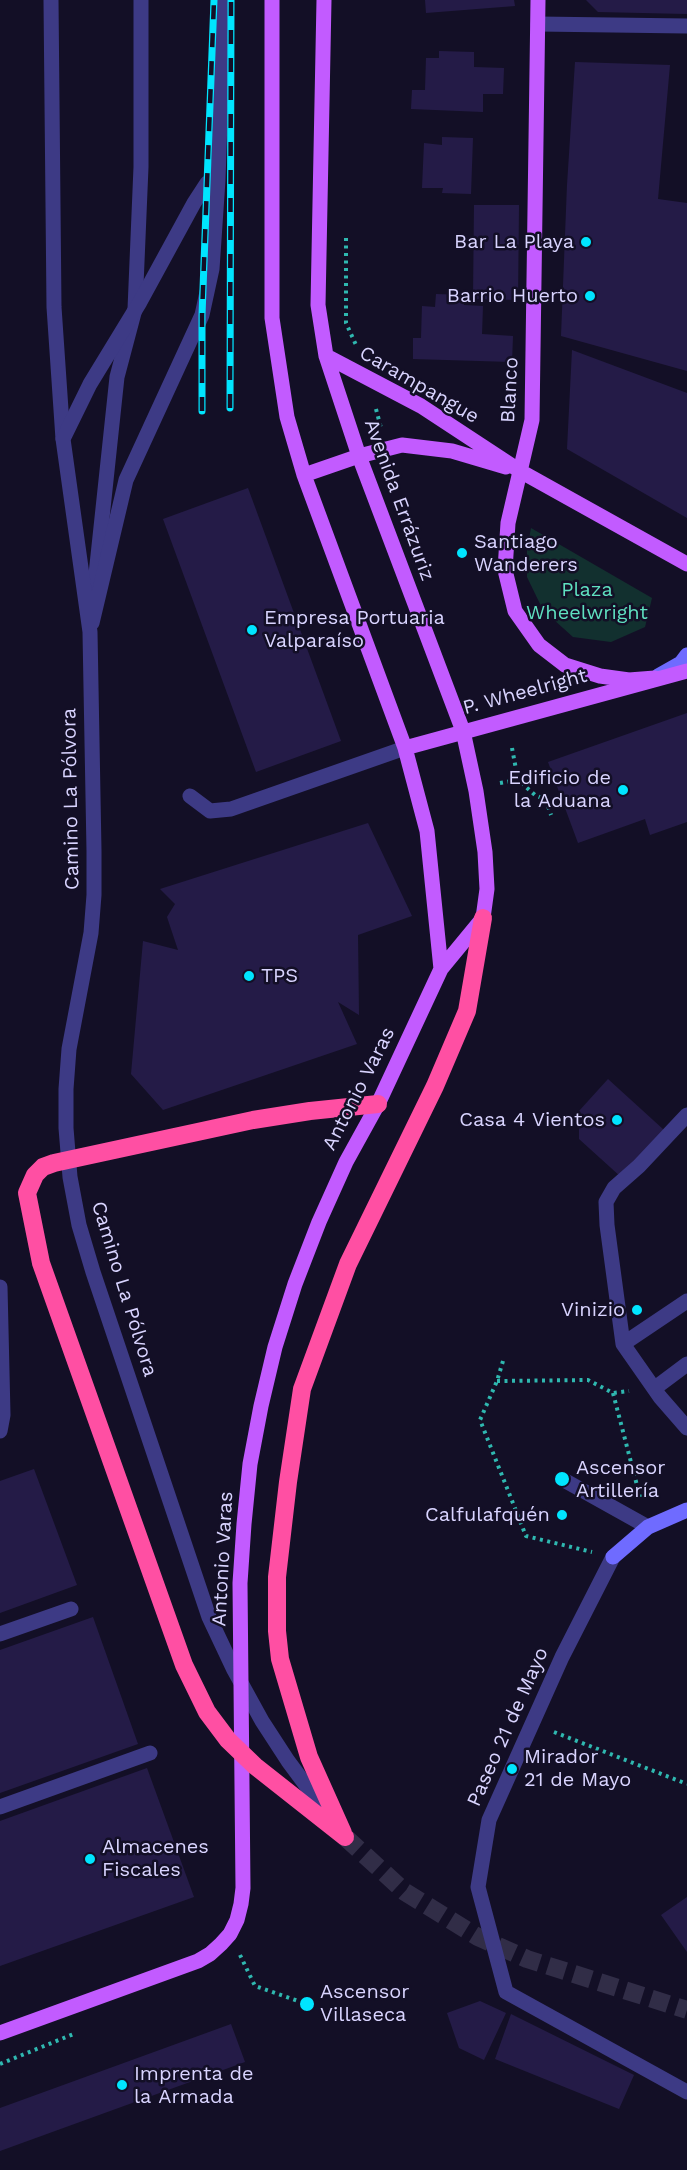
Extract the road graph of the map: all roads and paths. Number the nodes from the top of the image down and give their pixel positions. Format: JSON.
{"nodes":[{"id":1,"x":51,"y":0,"type":"edge"},
{"id":2,"x":141,"y":0,"type":"edge"},
{"id":3,"x":221,"y":0,"type":"edge"},
{"id":4,"x":272,"y":0,"type":"edge"},
{"id":5,"x":324,"y":0,"type":"edge"},
{"id":6,"x":538,"y":0,"type":"edge"},
{"id":7,"x":538,"y":24,"type":"junction"},
{"id":8,"x":687,"y":26,"type":"edge"},
{"id":9,"x":218,"y":180,"type":"junction"},
{"id":10,"x":135,"y":309,"type":"junction"},
{"id":11,"x":326,"y":356,"type":"junction"},
{"id":12,"x":373,"y":399,"type":"dead end"},
{"id":13,"x":382,"y":432,"type":"dead end"},
{"id":14,"x":63,"y":439,"type":"junction"},
{"id":15,"x":359,"y":456,"type":"junction"},
{"id":16,"x":520,"y":471,"type":"junction"},
{"id":17,"x":304,"y":475,"type":"junction"},
{"id":18,"x":687,"y":564,"type":"edge"},
{"id":19,"x":90,"y":632,"type":"junction"},
{"id":20,"x":687,"y":656,"type":"edge"},
{"id":21,"x":687,"y":671,"type":"edge"},
{"id":22,"x":655,"y":678,"type":"junction"},
{"id":23,"x":463,"y":731,"type":"junction"},
{"id":24,"x":405,"y":748,"type":"junction"},
{"id":25,"x":512,"y":748,"type":"dead end"},
{"id":26,"x":518,"y":780,"type":"junction"},
{"id":27,"x":500,"y":783,"type":"dead end"},
{"id":28,"x":190,"y":796,"type":"dead end"},
{"id":29,"x":551,"y":815,"type":"dead end"},
{"id":30,"x":483,"y":918,"type":"junction"},
{"id":31,"x":441,"y":969,"type":"junction"},
{"id":32,"x":378,"y":1104,"type":"junction"},
{"id":33,"x":687,"y":1115,"type":"edge"},
{"id":34,"x":0,"y":1287,"type":"edge"},
{"id":35,"x":687,"y":1301,"type":"edge"},
{"id":36,"x":623,"y":1344,"type":"junction"},
{"id":37,"x":503,"y":1361,"type":"dead end"},
{"id":38,"x":687,"y":1364,"type":"edge"},
{"id":39,"x":497,"y":1381,"type":"junction"},
{"id":40,"x":655,"y":1388,"type":"junction"},
{"id":41,"x":613,"y":1393,"type":"junction"},
{"id":42,"x":687,"y":1428,"type":"edge"},
{"id":43,"x":0,"y":1431,"type":"edge"},
{"id":44,"x":562,"y":1479,"type":"dead end"},
{"id":45,"x":687,"y":1510,"type":"edge"},
{"id":46,"x":648,"y":1527,"type":"junction"},
{"id":47,"x":613,"y":1557,"type":"junction"},
{"id":48,"x":71,"y":1609,"type":"dead end"},
{"id":49,"x":0,"y":1634,"type":"edge"},
{"id":50,"x":532,"y":1724,"type":"junction"},
{"id":51,"x":150,"y":1753,"type":"dead end"},
{"id":52,"x":687,"y":1784,"type":"edge"},
{"id":53,"x":0,"y":1807,"type":"edge"},
{"id":54,"x":345,"y":1837,"type":"junction"},
{"id":55,"x":230,"y":1934,"type":"junction"},
{"id":56,"x":307,"y":2004,"type":"dead end"},
{"id":57,"x":0,"y":2033,"type":"edge"},
{"id":58,"x":687,"y":2092,"type":"edge"}],
"edges":[{"from":1,"to":14,"type":"street"},
{"from":2,"to":10,"type":"street"},
{"from":3,"to":9,"type":"street"},
{"from":4,"to":17,"type":"main road"},
{"from":5,"to":11,"type":"main road","name":"Avenida Errázuriz"},
{"from":6,"to":7,"type":"main road","name":"Blanco"},
{"from":7,"to":8,"type":"street"},
{"from":7,"to":16,"type":"main road","name":"Blanco"},
{"from":9,"to":10,"type":"street"},
{"from":9,"to":19,"type":"street"},
{"from":10,"to":14,"type":"street"},
{"from":10,"to":19,"type":"street"},
{"from":11,"to":15,"type":"main road","name":"Avenida Errázuriz"},
{"from":11,"to":16,"type":"main road","name":"Carampangue"},
{"from":12,"to":13,"type":"path"},
{"from":14,"to":19,"type":"street"},
{"from":15,"to":16,"type":"main road","name":"Carampangue"},
{"from":15,"to":17,"type":"main road","name":"Carampangue"},
{"from":15,"to":23,"type":"main road","name":"Avenida Errázuriz"},
{"from":16,"to":18,"type":"main road","name":"Carampangue"},
{"from":16,"to":22,"type":"main road","name":"Blanco"},
{"from":17,"to":24,"type":"main road"},
{"from":19,"to":54,"type":"street","name":"Camino La Pólvora"},
{"from":20,"to":22,"type":"street"},
{"from":21,"to":22,"type":"main road"},
{"from":22,"to":23,"type":"main road","name":"P. Wheelright"},
{"from":23,"to":24,"type":"main road","name":"P. Wheelright"},
{"from":23,"to":30,"type":"main road","name":"Avenida Errázuriz"},
{"from":24,"to":28,"type":"street"},
{"from":24,"to":31,"type":"main road"},
{"from":25,"to":26,"type":"path"},
{"from":26,"to":27,"type":"path"},
{"from":26,"to":29,"type":"path"},
{"from":30,"to":31,"type":"main road"},
{"from":30,"to":54,"type":"highway"},
{"from":31,"to":32,"type":"main road","name":"Antonio Varas"},
{"from":32,"to":54,"type":"highway"},
{"from":32,"to":55,"type":"main road","name":"Antonio Varas"},
{"from":33,"to":36,"type":"street"},
{"from":34,"to":43,"type":"street"},
{"from":35,"to":36,"type":"street"},
{"from":36,"to":40,"type":"street"},
{"from":37,"to":39,"type":"path"},
{"from":38,"to":40,"type":"street"},
{"from":39,"to":41,"type":"path"},
{"from":39,"to":47,"type":"path"},
{"from":40,"to":41,"type":"path"},
{"from":40,"to":42,"type":"street"},
{"from":41,"to":46,"type":"path"},
{"from":44,"to":46,"type":"street"},
{"from":45,"to":46,"type":"street"},
{"from":46,"to":47,"type":"street"},
{"from":47,"to":50,"type":"street","name":"Paseo 21 de Mayo"},
{"from":48,"to":49,"type":"street"},
{"from":50,"to":52,"type":"path"},
{"from":50,"to":58,"type":"street","name":"Paseo 21 de Mayo"},
{"from":51,"to":53,"type":"street"},
{"from":55,"to":56,"type":"path"},
{"from":55,"to":57,"type":"main road","name":"Antonio Varas"}]}
